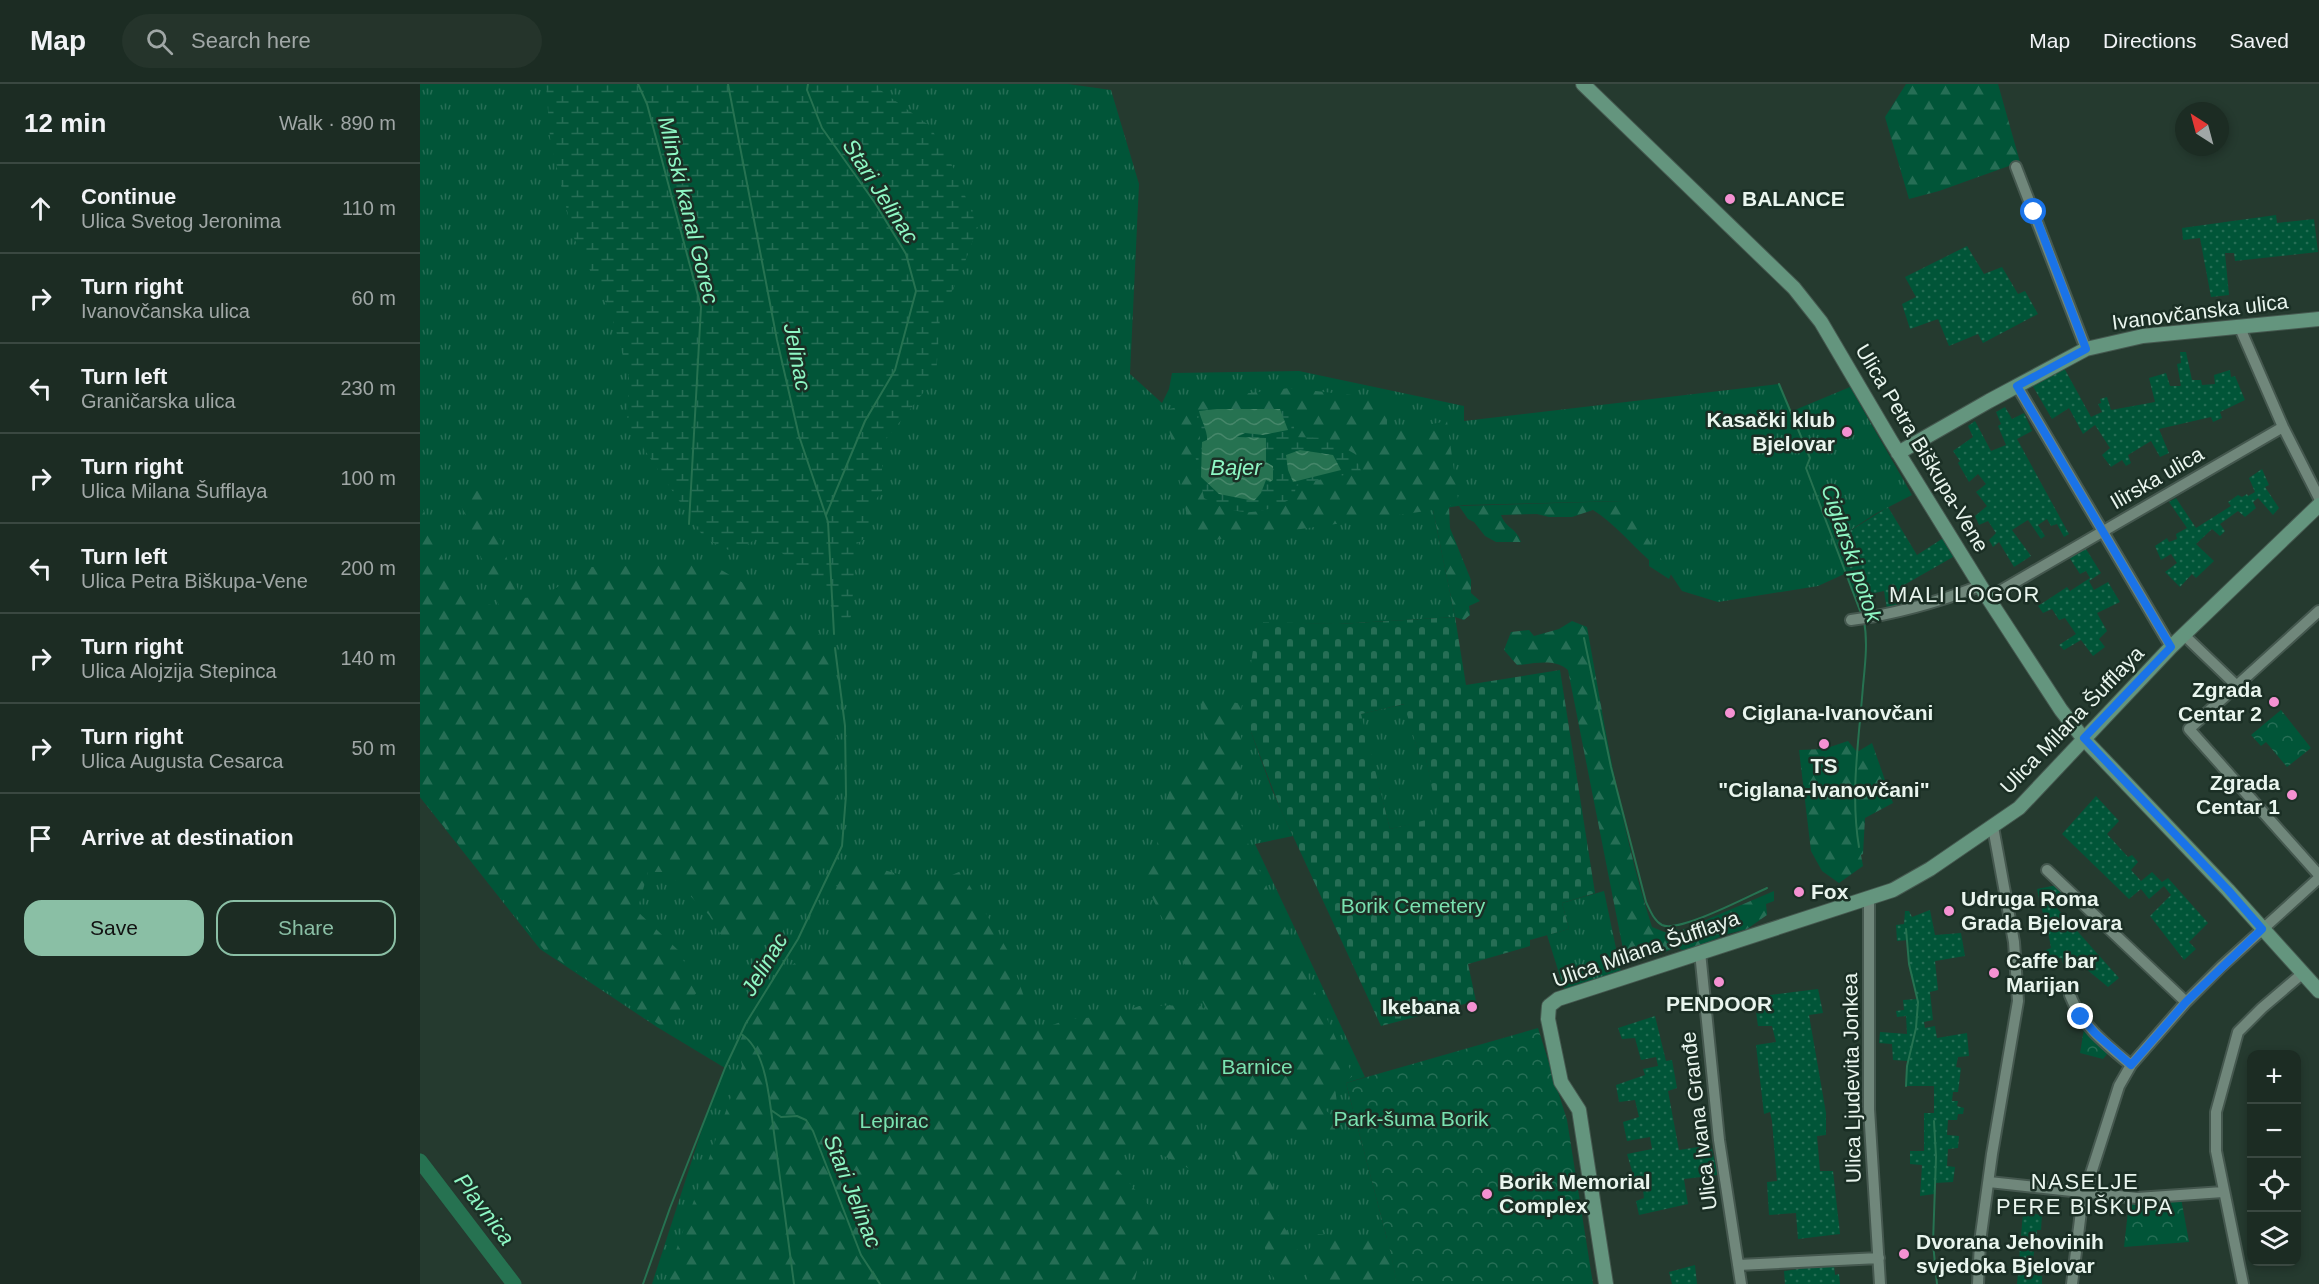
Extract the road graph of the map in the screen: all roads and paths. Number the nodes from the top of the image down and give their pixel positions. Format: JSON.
{"nodes":[{"id":1,"x":1582,"y":84,"type":"edge"},
{"id":2,"x":2016,"y":167,"type":"dead end"},
{"id":3,"x":2319,"y":319,"type":"edge"},
{"id":4,"x":2240,"y":327,"type":"junction"},
{"id":5,"x":2086,"y":349,"type":"junction"},
{"id":6,"x":2017,"y":386,"type":"junction"},
{"id":7,"x":2283,"y":427,"type":"junction"},
{"id":8,"x":1898,"y":453,"type":"junction"},
{"id":9,"x":2319,"y":498,"type":"edge"},
{"id":10,"x":2319,"y":505,"type":"edge"},
{"id":11,"x":2103,"y":531,"type":"junction"},
{"id":12,"x":1980,"y":586,"type":"junction"},
{"id":13,"x":1988,"y":598,"type":"junction"},
{"id":14,"x":2319,"y":611,"type":"edge"},
{"id":15,"x":1851,"y":620,"type":"dead end"},
{"id":16,"x":2184,"y":635,"type":"junction"},
{"id":17,"x":2171,"y":647,"type":"junction"},
{"id":18,"x":2236,"y":686,"type":"junction"},
{"id":19,"x":2084,"y":738,"type":"junction"},
{"id":20,"x":1993,"y":827,"type":"junction"},
{"id":21,"x":2047,"y":870,"type":"dead end"},
{"id":22,"x":2319,"y":876,"type":"edge"},
{"id":23,"x":1869,"y":898,"type":"junction"},
{"id":24,"x":2262,"y":929,"type":"junction"},
{"id":25,"x":1700,"y":952,"type":"junction"},
{"id":26,"x":2303,"y":973,"type":"junction"},
{"id":27,"x":2319,"y":991,"type":"edge"},
{"id":28,"x":2070,"y":995,"type":"dead end"},
{"id":29,"x":2186,"y":1002,"type":"junction"},
{"id":30,"x":2131,"y":1065,"type":"junction"},
{"id":31,"x":1989,"y":1182,"type":"junction"},
{"id":32,"x":2223,"y":1192,"type":"junction"},
{"id":33,"x":2085,"y":1194,"type":"junction"},
{"id":34,"x":1879,"y":1258,"type":"junction"},
{"id":35,"x":1738,"y":1265,"type":"junction"},
{"id":36,"x":1606,"y":1284,"type":"edge"},
{"id":37,"x":1740,"y":1284,"type":"edge"},
{"id":38,"x":1880,"y":1284,"type":"edge"},
{"id":39,"x":1978,"y":1284,"type":"edge"},
{"id":40,"x":2072,"y":1284,"type":"edge"},
{"id":41,"x":2243,"y":1284,"type":"edge"}],
"edges":[{"from":1,"to":8,"type":"street","name":"Ulica Petra Biškupa-Vene"},
{"from":2,"to":5,"type":"street"},
{"from":3,"to":4,"type":"street","name":"Ivanovčanska ulica"},
{"from":4,"to":5,"type":"street","name":"Ivanovčanska ulica"},
{"from":4,"to":7,"type":"street"},
{"from":5,"to":6,"type":"street","name":"Ivanovčanska ulica"},
{"from":6,"to":8,"type":"street","name":"Ivanovčanska ulica"},
{"from":6,"to":11,"type":"street"},
{"from":7,"to":9,"type":"street"},
{"from":7,"to":11,"type":"street","name":"Ilirska ulica"},
{"from":8,"to":12,"type":"street","name":"Ulica Petra Biškupa-Vene"},
{"from":10,"to":16,"type":"street","name":"Ulica Milana Šufflaya"},
{"from":11,"to":13,"type":"street","name":"Ilirska ulica"},
{"from":11,"to":17,"type":"street"},
{"from":12,"to":13,"type":"street","name":"Ulica Petra Biškupa-Vene"},
{"from":12,"to":15,"type":"street"},
{"from":13,"to":19,"type":"street","name":"Ulica Petra Biškupa-Vene"},
{"from":14,"to":18,"type":"street"},
{"from":16,"to":17,"type":"street","name":"Ulica Milana Šufflaya"},
{"from":16,"to":18,"type":"street"},
{"from":17,"to":19,"type":"street","name":"Ulica Milana Šufflaya"},
{"from":18,"to":22,"type":"street"},
{"from":19,"to":20,"type":"street","name":"Ulica Milana Šufflaya"},
{"from":19,"to":24,"type":"street","name":"Ulica Petra Biškupa-Vene"},
{"from":20,"to":23,"type":"street","name":"Ulica Milana Šufflaya"},
{"from":20,"to":31,"type":"street"},
{"from":21,"to":29,"type":"street"},
{"from":22,"to":24,"type":"street"},
{"from":23,"to":25,"type":"street","name":"Ulica Milana Šufflaya"},
{"from":23,"to":34,"type":"street","name":"Ulica Ljudevita Jonkea"},
{"from":24,"to":26,"type":"street","name":"Ulica Petra Biškupa-Vene"},
{"from":24,"to":29,"type":"street"},
{"from":25,"to":35,"type":"street","name":"Ulica Ivana Granđe"},
{"from":25,"to":36,"type":"street","name":"Ulica Milana Šufflaya"},
{"from":26,"to":27,"type":"street","name":"Ulica Petra Biškupa-Vene"},
{"from":26,"to":32,"type":"street"},
{"from":28,"to":30,"type":"street"},
{"from":29,"to":30,"type":"street"},
{"from":30,"to":33,"type":"street"},
{"from":31,"to":33,"type":"street"},
{"from":31,"to":39,"type":"street"},
{"from":32,"to":33,"type":"street"},
{"from":32,"to":41,"type":"street"},
{"from":33,"to":40,"type":"street"},
{"from":34,"to":35,"type":"street"},
{"from":34,"to":38,"type":"street","name":"Ulica Ljudevita Jonkea"},
{"from":35,"to":37,"type":"street","name":"Ulica Ivana Granđe"}]}
